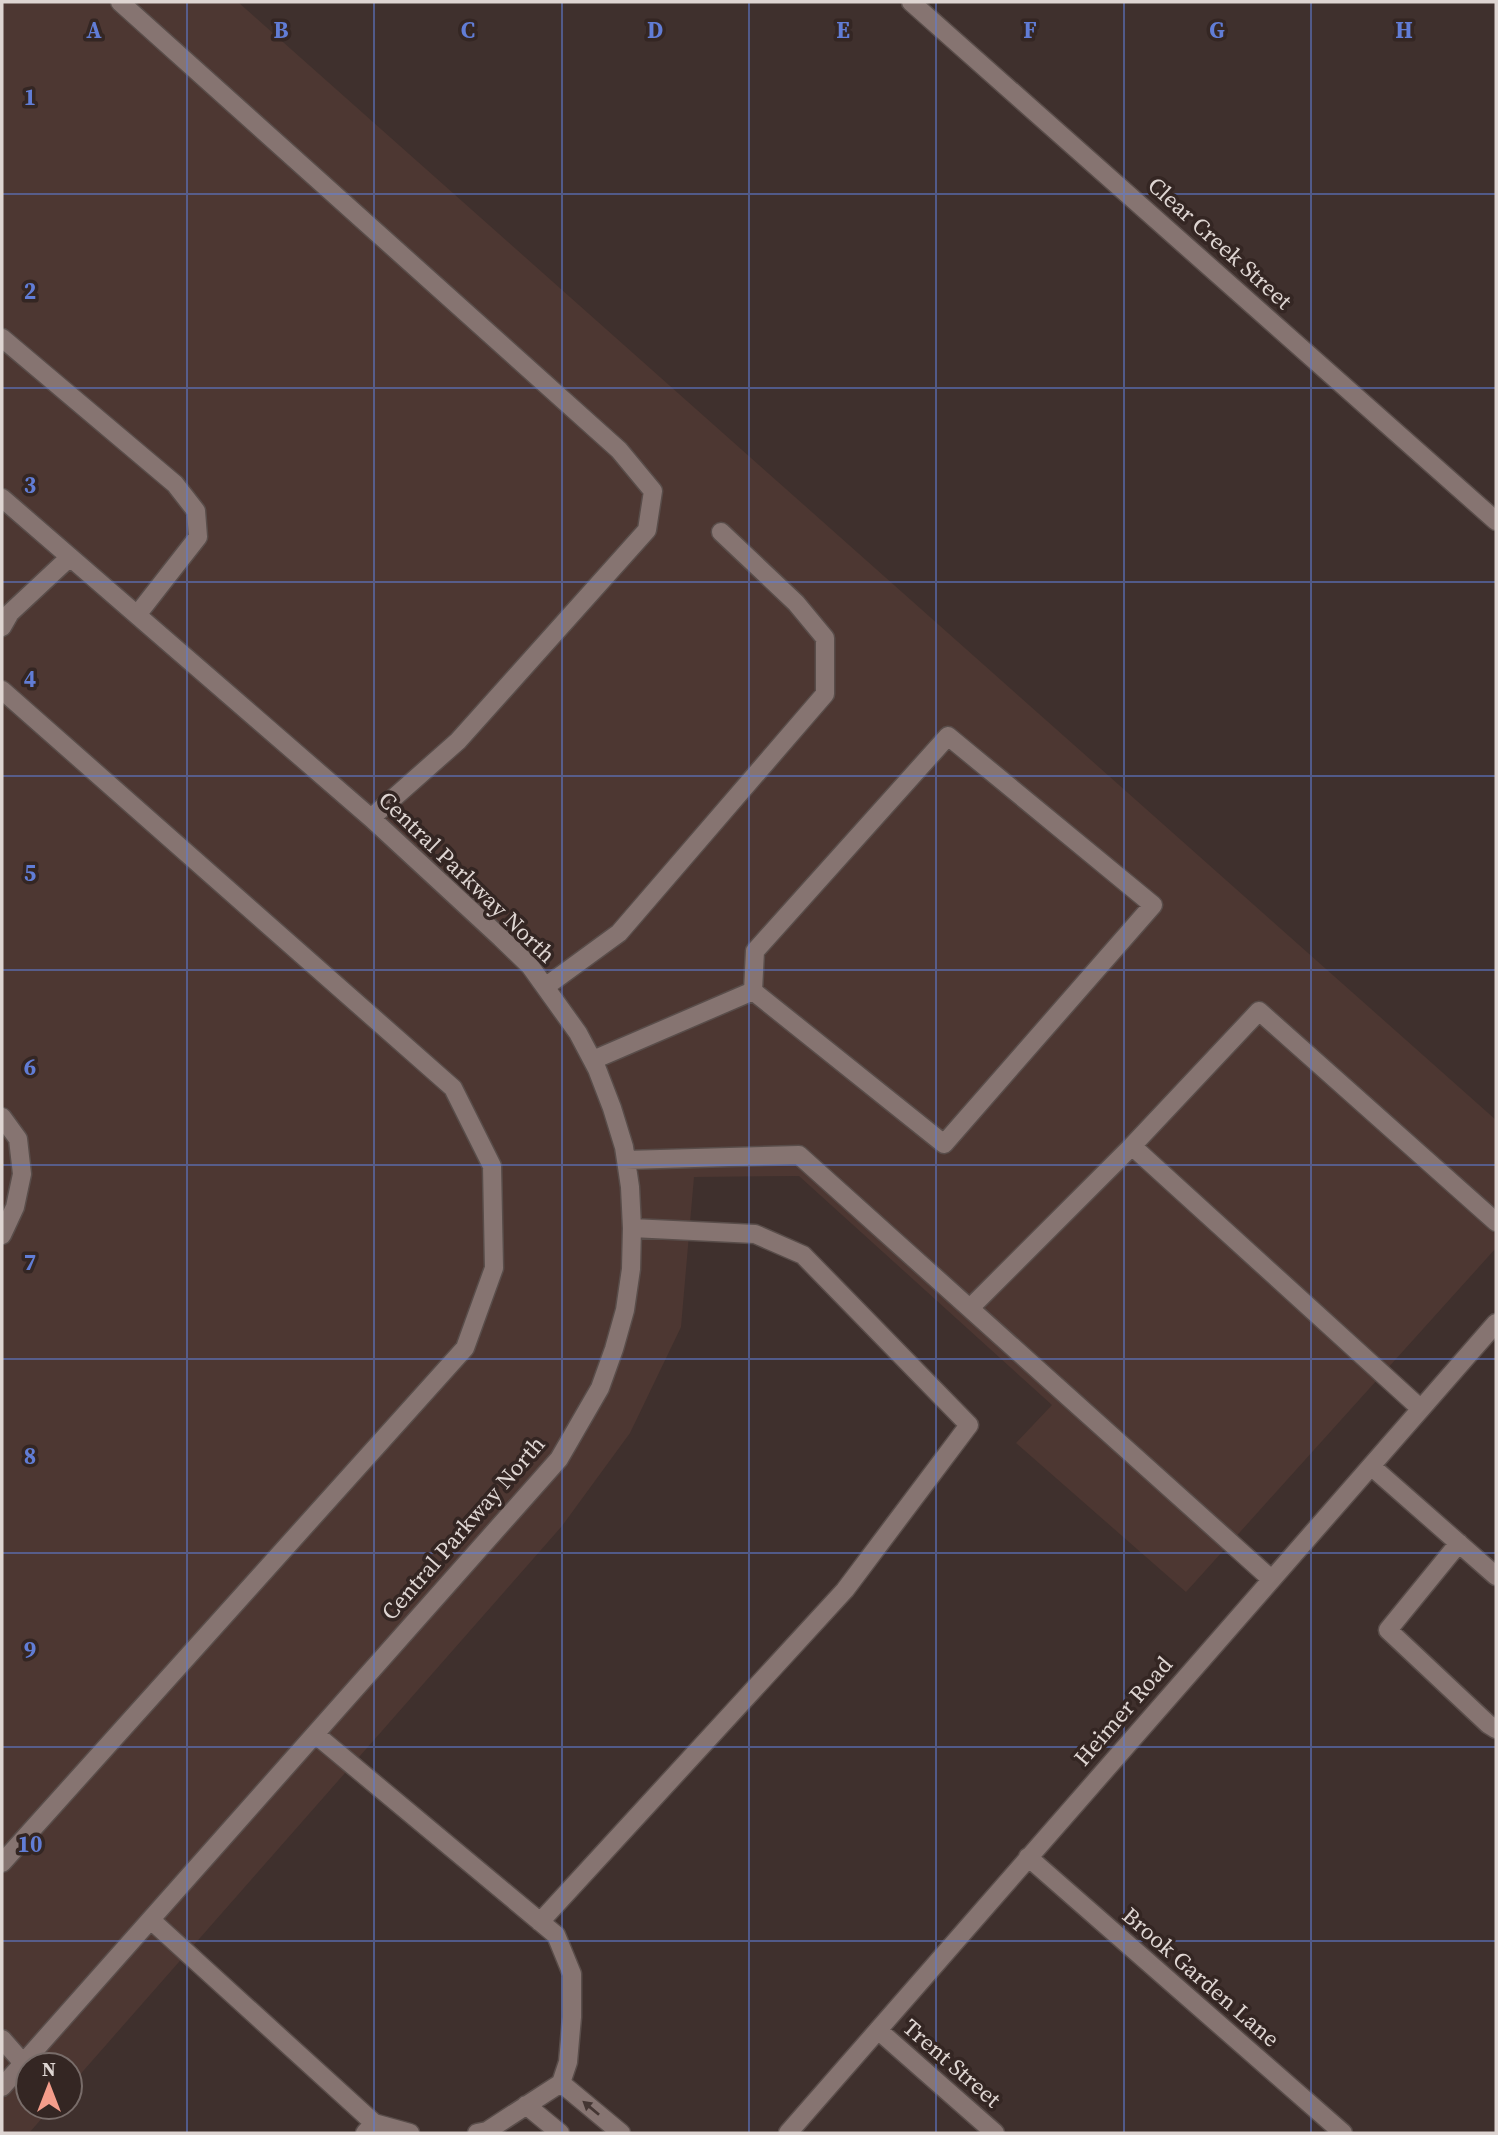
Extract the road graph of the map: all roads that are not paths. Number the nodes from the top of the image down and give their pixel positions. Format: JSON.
{"nodes":[{"id":1,"x":120,"y":2,"type":"edge"},
{"id":2,"x":911,"y":2,"type":"edge"},
{"id":3,"x":2,"y":338,"type":"edge"},
{"id":4,"x":2,"y":498,"type":"edge"},
{"id":5,"x":1496,"y":521,"type":"edge"},
{"id":6,"x":721,"y":532,"type":"dead end"},
{"id":7,"x":70,"y":557,"type":"junction"},
{"id":8,"x":137,"y":615,"type":"junction"},
{"id":9,"x":2,"y":627,"type":"edge"},
{"id":10,"x":2,"y":690,"type":"edge"},
{"id":11,"x":371,"y":818,"type":"junction"},
{"id":12,"x":545,"y":987,"type":"junction"},
{"id":13,"x":754,"y":991,"type":"junction"},
{"id":14,"x":593,"y":1060,"type":"junction"},
{"id":15,"x":2,"y":1117,"type":"edge"},
{"id":16,"x":1132,"y":1146,"type":"junction"},
{"id":17,"x":626,"y":1160,"type":"junction"},
{"id":18,"x":1496,"y":1222,"type":"edge"},
{"id":19,"x":632,"y":1228,"type":"junction"},
{"id":20,"x":2,"y":1235,"type":"edge"},
{"id":21,"x":970,"y":1308,"type":"junction"},
{"id":22,"x":1494,"y":1330,"type":"edge"},
{"id":23,"x":1421,"y":1409,"type":"junction"},
{"id":24,"x":1371,"y":1466,"type":"junction"},
{"id":25,"x":1459,"y":1543,"type":"junction"},
{"id":26,"x":1496,"y":1576,"type":"edge"},
{"id":27,"x":1271,"y":1579,"type":"junction"},
{"id":28,"x":1496,"y":1729,"type":"edge"},
{"id":29,"x":316,"y":1734,"type":"junction"},
{"id":30,"x":1028,"y":1857,"type":"junction"},
{"id":31,"x":2,"y":1863,"type":"edge"},
{"id":32,"x":151,"y":1920,"type":"junction"},
{"id":33,"x":540,"y":1922,"type":"junction"},
{"id":34,"x":878,"y":2030,"type":"junction"},
{"id":35,"x":2,"y":2039,"type":"edge"},
{"id":36,"x":34,"y":2051,"type":"edge"},
{"id":37,"x":14,"y":2053,"type":"edge"},
{"id":38,"x":14,"y":2073,"type":"edge"},
{"id":39,"x":561,"y":2083,"type":"junction"},
{"id":40,"x":2,"y":2087,"type":"edge"},
{"id":41,"x":526,"y":2105,"type":"junction"},
{"id":42,"x":370,"y":2128,"type":"edge"},
{"id":43,"x":410,"y":2133,"type":"edge"},
{"id":44,"x":477,"y":2133,"type":"edge"},
{"id":45,"x":560,"y":2133,"type":"edge"},
{"id":46,"x":621,"y":2133,"type":"edge"},
{"id":47,"x":788,"y":2133,"type":"edge"},
{"id":48,"x":995,"y":2133,"type":"edge"},
{"id":49,"x":1343,"y":2133,"type":"edge"}],
"edges":[{"from":1,"to":11,"type":"street"},
{"from":2,"to":5,"type":"street","name":"Clear Creek Street"},
{"from":3,"to":8,"type":"street"},
{"from":4,"to":7,"type":"street","name":"Central Parkway North"},
{"from":6,"to":12,"type":"street"},
{"from":7,"to":8,"type":"street","name":"Central Parkway North"},
{"from":7,"to":9,"type":"street"},
{"from":8,"to":11,"type":"street","name":"Central Parkway North"},
{"from":10,"to":31,"type":"street"},
{"from":11,"to":12,"type":"street","name":"Central Parkway North"},
{"from":12,"to":14,"type":"street","name":"Central Parkway North"},
{"from":13,"to":13,"type":"street"},
{"from":13,"to":14,"type":"street"},
{"from":14,"to":17,"type":"street","name":"Central Parkway North"},
{"from":15,"to":20,"type":"street"},
{"from":16,"to":18,"type":"street"},
{"from":16,"to":21,"type":"street"},
{"from":16,"to":23,"type":"street"},
{"from":17,"to":19,"type":"street","name":"Central Parkway North"},
{"from":17,"to":21,"type":"street"},
{"from":19,"to":29,"type":"street","name":"Central Parkway North"},
{"from":19,"to":33,"type":"street"},
{"from":21,"to":27,"type":"street"},
{"from":22,"to":23,"type":"street","name":"Heimer Road"},
{"from":23,"to":24,"type":"street","name":"Heimer Road"},
{"from":24,"to":25,"type":"street"},
{"from":24,"to":27,"type":"street","name":"Heimer Road"},
{"from":25,"to":26,"type":"street"},
{"from":25,"to":28,"type":"street"},
{"from":27,"to":30,"type":"street","name":"Heimer Road"},
{"from":29,"to":32,"type":"street","name":"Central Parkway North"},
{"from":29,"to":33,"type":"street"},
{"from":30,"to":34,"type":"street","name":"Heimer Road"},
{"from":30,"to":49,"type":"street","name":"Brook Garden Lane"},
{"from":32,"to":36,"type":"street","name":"Central Parkway North"},
{"from":32,"to":42,"type":"street"},
{"from":33,"to":39,"type":"street"},
{"from":34,"to":47,"type":"street","name":"Heimer Road"},
{"from":34,"to":48,"type":"street","name":"Trent Street"},
{"from":35,"to":37,"type":"street"},
{"from":38,"to":40,"type":"street","name":"Central Parkway North"},
{"from":39,"to":41,"type":"street"},
{"from":46,"to":39,"type":"street","one_way":true},
{"from":41,"to":44,"type":"street"},
{"from":41,"to":45,"type":"street"},
{"from":42,"to":43,"type":"street"}]}
